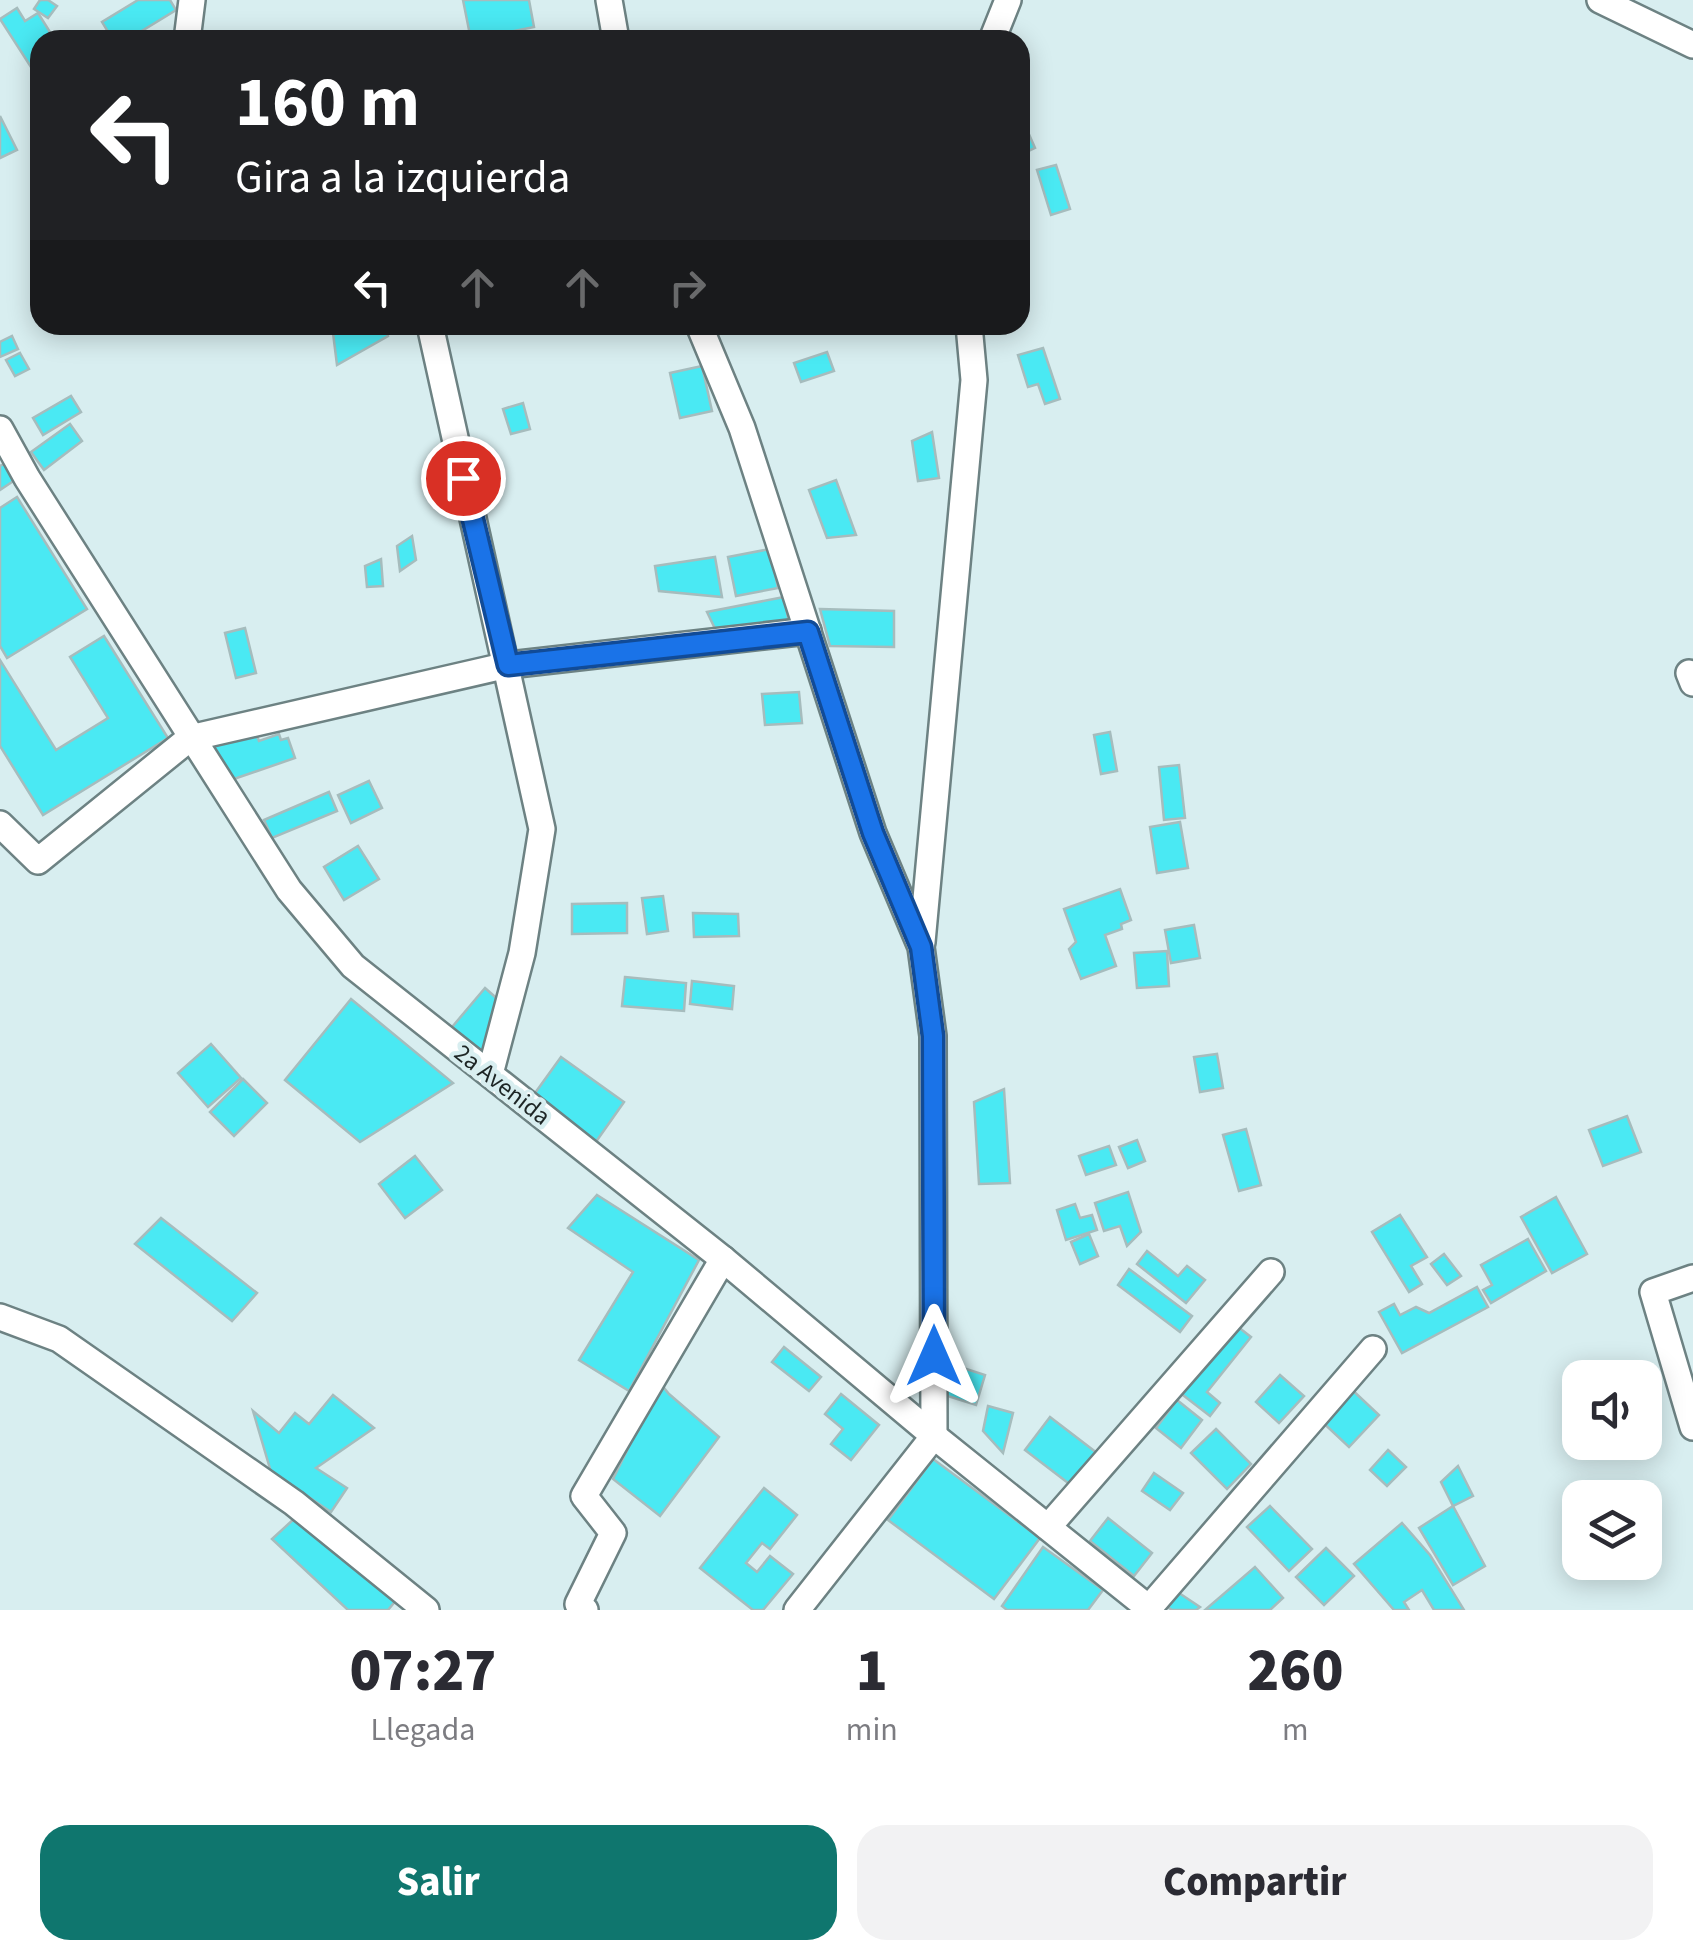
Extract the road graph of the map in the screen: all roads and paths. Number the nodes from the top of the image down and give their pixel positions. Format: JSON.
{"nodes":[{"id":1,"x":192,"y":0,"type":"edge"},
{"id":2,"x":608,"y":0,"type":"edge"},
{"id":3,"x":1008,"y":0,"type":"edge"},
{"id":4,"x":1600,"y":0,"type":"edge"},
{"id":5,"x":188,"y":30,"type":"edge"},
{"id":6,"x":614,"y":30,"type":"edge"},
{"id":7,"x":996,"y":30,"type":"edge"},
{"id":8,"x":1693,"y":45,"type":"edge"},
{"id":9,"x":432,"y":335,"type":"edge"},
{"id":10,"x":703,"y":335,"type":"edge"},
{"id":11,"x":970,"y":335,"type":"edge"},
{"id":12,"x":0,"y":428,"type":"edge"},
{"id":13,"x":808,"y":632,"type":"junction"},
{"id":14,"x":508,"y":665,"type":"junction"},
{"id":15,"x":190,"y":738,"type":"junction"},
{"id":16,"x":0,"y":824,"type":"edge"},
{"id":17,"x":921,"y":947,"type":"junction"},
{"id":18,"x":490,"y":1074,"type":"junction"},
{"id":19,"x":723,"y":1259,"type":"junction"},
{"id":20,"x":1271,"y":1272,"type":"dead end"},
{"id":21,"x":1693,"y":1278,"type":"edge"},
{"id":22,"x":0,"y":1317,"type":"edge"},
{"id":23,"x":1374,"y":1349,"type":"dead end"},
{"id":24,"x":1693,"y":1427,"type":"edge"},
{"id":25,"x":934,"y":1436,"type":"junction"},
{"id":26,"x":1048,"y":1527,"type":"junction"},
{"id":27,"x":1150,"y":1609,"type":"edge"},
{"id":28,"x":426,"y":1610,"type":"edge"},
{"id":29,"x":585,"y":1610,"type":"edge"},
{"id":30,"x":797,"y":1610,"type":"edge"}],
"edges":[{"from":1,"to":5,"type":"street"},
{"from":2,"to":6,"type":"street"},
{"from":3,"to":7,"type":"street"},
{"from":4,"to":8,"type":"street"},
{"from":9,"to":14,"type":"street"},
{"from":10,"to":13,"type":"street"},
{"from":11,"to":17,"type":"street"},
{"from":12,"to":15,"type":"street","name":"2a Avenida"},
{"from":13,"to":14,"type":"street"},
{"from":13,"to":17,"type":"street"},
{"from":14,"to":15,"type":"street"},
{"from":14,"to":18,"type":"street"},
{"from":15,"to":16,"type":"street"},
{"from":15,"to":18,"type":"street","name":"2a Avenida"},
{"from":17,"to":25,"type":"street"},
{"from":18,"to":19,"type":"street","name":"2a Avenida"},
{"from":19,"to":25,"type":"street","name":"2a Avenida"},
{"from":19,"to":29,"type":"street"},
{"from":20,"to":26,"type":"street"},
{"from":21,"to":24,"type":"street"},
{"from":22,"to":28,"type":"street"},
{"from":23,"to":27,"type":"street"},
{"from":25,"to":26,"type":"street","name":"2a Avenida"},
{"from":25,"to":30,"type":"street"},
{"from":26,"to":27,"type":"street","name":"2a Avenida"}]}
